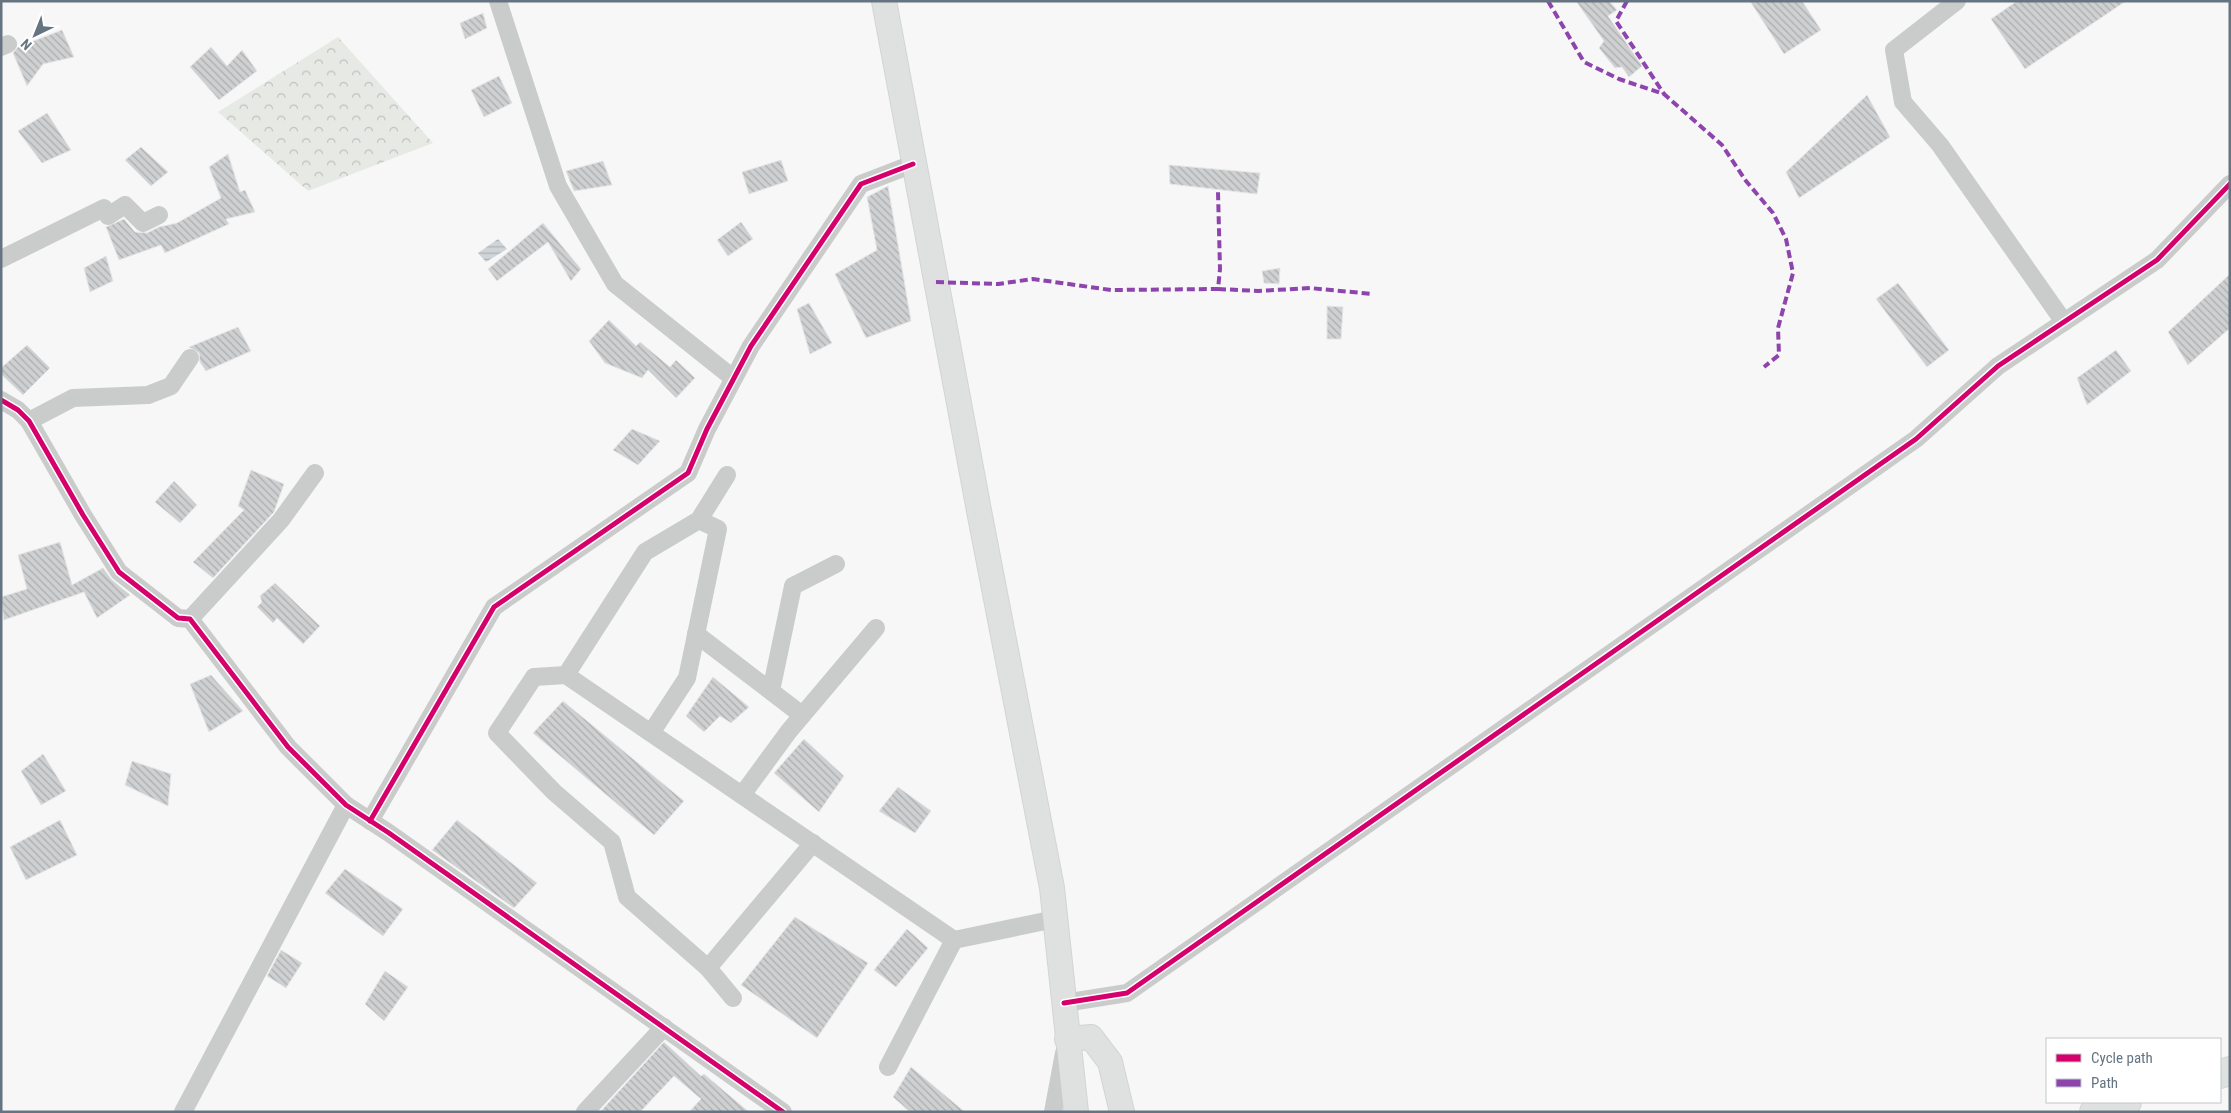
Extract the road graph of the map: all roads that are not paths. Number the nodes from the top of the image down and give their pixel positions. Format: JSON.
{"nodes":[{"id":1,"x":498,"y":1,"type":"edge"},
{"id":2,"x":884,"y":1,"type":"edge"},
{"id":3,"x":1957,"y":1,"type":"edge"},
{"id":4,"x":913,"y":164,"type":"junction"},
{"id":5,"x":2230,"y":184,"type":"edge"},
{"id":6,"x":160,"y":215,"type":"dead end"},
{"id":7,"x":1,"y":259,"type":"edge"},
{"id":8,"x":2064,"y":322,"type":"junction"},
{"id":9,"x":190,"y":358,"type":"dead end"},
{"id":10,"x":733,"y":378,"type":"junction"},
{"id":11,"x":1,"y":400,"type":"edge"},
{"id":12,"x":29,"y":422,"type":"junction"},
{"id":13,"x":315,"y":472,"type":"dead end"},
{"id":14,"x":727,"y":475,"type":"dead end"},
{"id":15,"x":699,"y":520,"type":"junction"},
{"id":16,"x":836,"y":564,"type":"dead end"},
{"id":17,"x":190,"y":619,"type":"junction"},
{"id":18,"x":876,"y":628,"type":"dead end"},
{"id":19,"x":696,"y":634,"type":"junction"},
{"id":20,"x":566,"y":676,"type":"junction"},
{"id":21,"x":771,"y":691,"type":"junction"},
{"id":22,"x":802,"y":715,"type":"junction"},
{"id":23,"x":651,"y":733,"type":"junction"},
{"id":24,"x":742,"y":795,"type":"junction"},
{"id":25,"x":346,"y":805,"type":"junction"},
{"id":26,"x":370,"y":821,"type":"junction"},
{"id":27,"x":813,"y":844,"type":"junction"},
{"id":28,"x":1055,"y":919,"type":"junction"},
{"id":29,"x":954,"y":940,"type":"junction"},
{"id":30,"x":708,"y":968,"type":"junction"},
{"id":31,"x":734,"y":998,"type":"dead end"},
{"id":32,"x":1064,"y":1003,"type":"junction"},
{"id":33,"x":664,"y":1027,"type":"junction"},
{"id":34,"x":1067,"y":1039,"type":"junction"},
{"id":35,"x":888,"y":1067,"type":"dead end"},
{"id":36,"x":2124,"y":1103,"type":"edge"},
{"id":37,"x":183,"y":1112,"type":"edge"},
{"id":38,"x":585,"y":1112,"type":"edge"},
{"id":39,"x":783,"y":1112,"type":"edge"},
{"id":40,"x":1053,"y":1112,"type":"edge"},
{"id":41,"x":1076,"y":1112,"type":"edge"},
{"id":42,"x":1122,"y":1112,"type":"edge"},
{"id":43,"x":2094,"y":1112,"type":"edge"}],
"edges":[{"from":1,"to":10,"type":"street"},
{"from":2,"to":4,"type":"main road"},
{"from":3,"to":8,"type":"street"},
{"from":4,"to":10,"type":"street"},
{"from":4,"to":28,"type":"main road"},
{"from":5,"to":8,"type":"street"},
{"from":6,"to":7,"type":"street"},
{"from":8,"to":32,"type":"street"},
{"from":9,"to":12,"type":"street"},
{"from":10,"to":26,"type":"street"},
{"from":11,"to":12,"type":"street"},
{"from":12,"to":17,"type":"street"},
{"from":13,"to":17,"type":"street"},
{"from":14,"to":15,"type":"street"},
{"from":15,"to":19,"type":"street"},
{"from":15,"to":20,"type":"street"},
{"from":16,"to":21,"type":"street"},
{"from":17,"to":25,"type":"street"},
{"from":18,"to":22,"type":"street"},
{"from":19,"to":21,"type":"street"},
{"from":19,"to":23,"type":"street"},
{"from":20,"to":23,"type":"street"},
{"from":20,"to":30,"type":"street"},
{"from":21,"to":22,"type":"street"},
{"from":22,"to":24,"type":"street"},
{"from":23,"to":24,"type":"street"},
{"from":24,"to":27,"type":"street"},
{"from":25,"to":26,"type":"street"},
{"from":25,"to":37,"type":"street"},
{"from":26,"to":33,"type":"street"},
{"from":27,"to":29,"type":"street"},
{"from":27,"to":30,"type":"street"},
{"from":28,"to":29,"type":"street"},
{"from":28,"to":32,"type":"main road"},
{"from":29,"to":35,"type":"street"},
{"from":30,"to":31,"type":"street"},
{"from":32,"to":34,"type":"main road"},
{"from":33,"to":38,"type":"street"},
{"from":33,"to":39,"type":"street"},
{"from":34,"to":40,"type":"street"},
{"from":34,"to":41,"type":"main road"},
{"from":34,"to":42,"type":"main road"},
{"from":36,"to":43,"type":"highway"}]}
